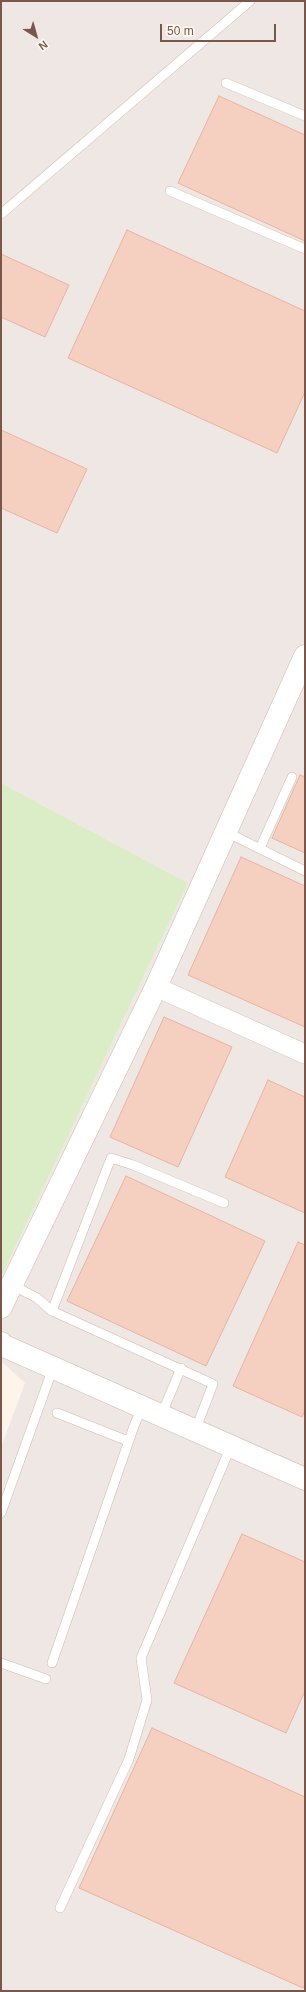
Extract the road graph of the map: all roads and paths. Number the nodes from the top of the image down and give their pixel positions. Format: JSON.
{"nodes":[{"id":1,"x":250,"y":1,"type":"edge"},
{"id":2,"x":226,"y":83,"type":"dead end"},
{"id":3,"x":305,"y":116,"type":"edge"},
{"id":4,"x":170,"y":191,"type":"dead end"},
{"id":5,"x":1,"y":214,"type":"edge"},
{"id":6,"x":305,"y":250,"type":"edge"},
{"id":7,"x":305,"y":656,"type":"edge"},
{"id":8,"x":292,"y":777,"type":"dead end"},
{"id":9,"x":226,"y":832,"type":"junction"},
{"id":10,"x":260,"y":848,"type":"junction"},
{"id":11,"x":305,"y":871,"type":"edge"},
{"id":12,"x":156,"y":987,"type":"junction"},
{"id":13,"x":305,"y":1054,"type":"edge"},
{"id":14,"x":224,"y":1203,"type":"dead end"},
{"id":15,"x":12,"y":1285,"type":"junction"},
{"id":16,"x":1,"y":1307,"type":"edge"},
{"id":17,"x":52,"y":1311,"type":"junction"},
{"id":18,"x":1,"y":1343,"type":"edge"},
{"id":19,"x":53,"y":1368,"type":"junction"},
{"id":20,"x":181,"y":1368,"type":"junction"},
{"id":21,"x":142,"y":1407,"type":"junction"},
{"id":22,"x":57,"y":1413,"type":"dead end"},
{"id":23,"x":161,"y":1416,"type":"junction"},
{"id":24,"x":195,"y":1431,"type":"junction"},
{"id":25,"x":128,"y":1441,"type":"junction"},
{"id":26,"x":231,"y":1446,"type":"junction"},
{"id":27,"x":305,"y":1479,"type":"edge"},
{"id":28,"x":1,"y":1513,"type":"edge"},
{"id":29,"x":1,"y":1662,"type":"edge"},
{"id":30,"x":52,"y":1663,"type":"dead end"},
{"id":31,"x":46,"y":1679,"type":"dead end"},
{"id":32,"x":60,"y":1908,"type":"dead end"}],
"edges":[{"from":1,"to":5,"type":"lane"},
{"from":2,"to":3,"type":"lane"},
{"from":4,"to":6,"type":"lane"},
{"from":7,"to":9,"type":"street"},
{"from":8,"to":10,"type":"lane"},
{"from":9,"to":10,"type":"lane"},
{"from":9,"to":12,"type":"street"},
{"from":10,"to":11,"type":"lane"},
{"from":12,"to":13,"type":"street"},
{"from":12,"to":15,"type":"street"},
{"from":14,"to":17,"type":"lane"},
{"from":15,"to":16,"type":"street"},
{"from":15,"to":17,"type":"lane"},
{"from":17,"to":20,"type":"lane"},
{"from":18,"to":19,"type":"street"},
{"from":19,"to":21,"type":"street"},
{"from":19,"to":28,"type":"lane"},
{"from":20,"to":23,"type":"lane"},
{"from":20,"to":24,"type":"lane"},
{"from":21,"to":23,"type":"street"},
{"from":21,"to":25,"type":"lane"},
{"from":22,"to":25,"type":"lane"},
{"from":23,"to":24,"type":"street"},
{"from":24,"to":26,"type":"street"},
{"from":25,"to":30,"type":"lane"},
{"from":26,"to":27,"type":"street"},
{"from":26,"to":32,"type":"lane"},
{"from":29,"to":31,"type":"lane"}]}
